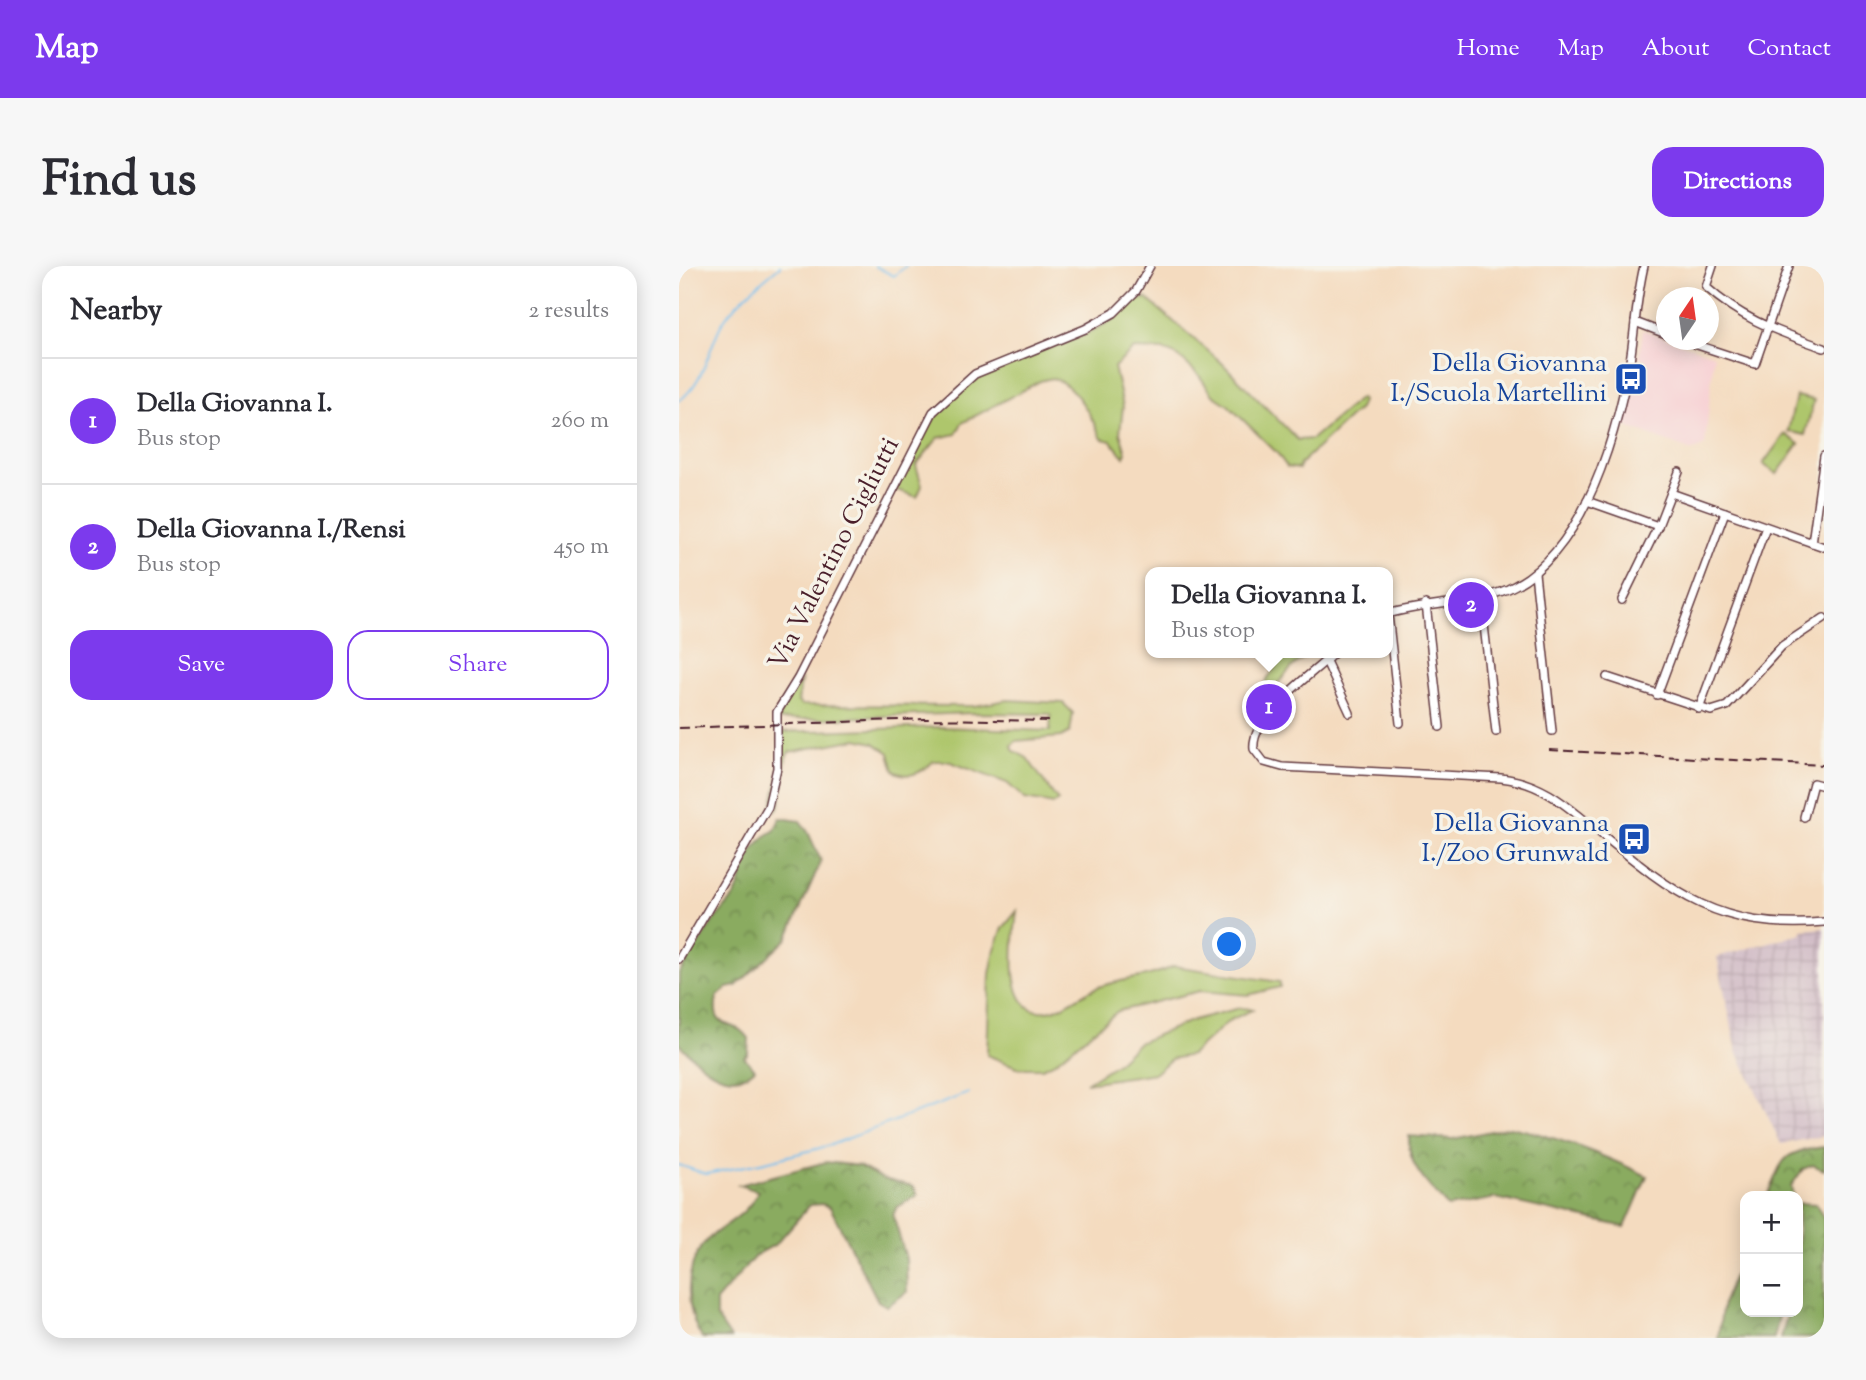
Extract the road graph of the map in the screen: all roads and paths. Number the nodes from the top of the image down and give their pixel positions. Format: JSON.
{"nodes":[{"id":1,"x":1150,"y":266,"type":"edge"},
{"id":2,"x":1644,"y":266,"type":"edge"},
{"id":3,"x":1713,"y":266,"type":"edge"},
{"id":4,"x":1789,"y":266,"type":"edge"},
{"id":5,"x":1635,"y":322,"type":"junction"},
{"id":6,"x":1768,"y":329,"type":"junction"},
{"id":7,"x":1656,"y":330,"type":"edge"},
{"id":8,"x":1824,"y":348,"type":"edge"},
{"id":9,"x":1711,"y":350,"type":"edge"},
{"id":10,"x":1824,"y":456,"type":"edge"},
{"id":11,"x":1679,"y":472,"type":"dead end"},
{"id":12,"x":1671,"y":493,"type":"junction"},
{"id":13,"x":1587,"y":501,"type":"junction"},
{"id":14,"x":1725,"y":512,"type":"junction"},
{"id":15,"x":1658,"y":526,"type":"junction"},
{"id":16,"x":1766,"y":527,"type":"junction"},
{"id":17,"x":1812,"y":543,"type":"junction"},
{"id":18,"x":1824,"y":547,"type":"edge"},
{"id":19,"x":1535,"y":573,"type":"junction"},
{"id":20,"x":1481,"y":598,"type":"junction"},
{"id":21,"x":1622,"y":600,"type":"dead end"},
{"id":22,"x":1426,"y":604,"type":"junction"},
{"id":23,"x":1393,"y":613,"type":"edge"},
{"id":24,"x":1824,"y":618,"type":"edge"},
{"id":25,"x":1328,"y":658,"type":"edge"},
{"id":26,"x":1393,"y":658,"type":"edge"},
{"id":27,"x":1326,"y":660,"type":"junction"},
{"id":28,"x":1607,"y":677,"type":"dead end"},
{"id":29,"x":1657,"y":695,"type":"junction"},
{"id":30,"x":1699,"y":709,"type":"junction"},
{"id":31,"x":1350,"y":713,"type":"dead end"},
{"id":32,"x":1400,"y":723,"type":"dead end"},
{"id":33,"x":1440,"y":727,"type":"dead end"},
{"id":34,"x":1552,"y":731,"type":"dead end"},
{"id":35,"x":1496,"y":732,"type":"dead end"},
{"id":36,"x":1824,"y":786,"type":"edge"},
{"id":37,"x":1804,"y":817,"type":"dead end"},
{"id":38,"x":1824,"y":922,"type":"edge"},
{"id":39,"x":679,"y":959,"type":"edge"}],
"edges":[{"from":1,"to":39,"type":"street","name":"Via Valentino Cigliutti"},
{"from":2,"to":5,"type":"street"},
{"from":3,"to":6,"type":"street"},
{"from":4,"to":6,"type":"street"},
{"from":5,"to":7,"type":"street"},
{"from":5,"to":13,"type":"street"},
{"from":6,"to":8,"type":"street"},
{"from":6,"to":9,"type":"street"},
{"from":10,"to":17,"type":"street"},
{"from":11,"to":12,"type":"street"},
{"from":12,"to":14,"type":"street"},
{"from":12,"to":15,"type":"street"},
{"from":13,"to":15,"type":"street"},
{"from":13,"to":19,"type":"street"},
{"from":14,"to":16,"type":"street"},
{"from":14,"to":29,"type":"street"},
{"from":15,"to":21,"type":"street"},
{"from":16,"to":17,"type":"street"},
{"from":16,"to":30,"type":"street"},
{"from":17,"to":18,"type":"street"},
{"from":19,"to":20,"type":"street"},
{"from":19,"to":34,"type":"street"},
{"from":20,"to":22,"type":"street"},
{"from":20,"to":35,"type":"street"},
{"from":22,"to":23,"type":"street"},
{"from":22,"to":33,"type":"street"},
{"from":24,"to":30,"type":"street"},
{"from":25,"to":27,"type":"street"},
{"from":26,"to":32,"type":"street"},
{"from":27,"to":31,"type":"street"},
{"from":27,"to":38,"type":"street"},
{"from":28,"to":29,"type":"street"},
{"from":29,"to":30,"type":"street"},
{"from":36,"to":37,"type":"street"}]}
